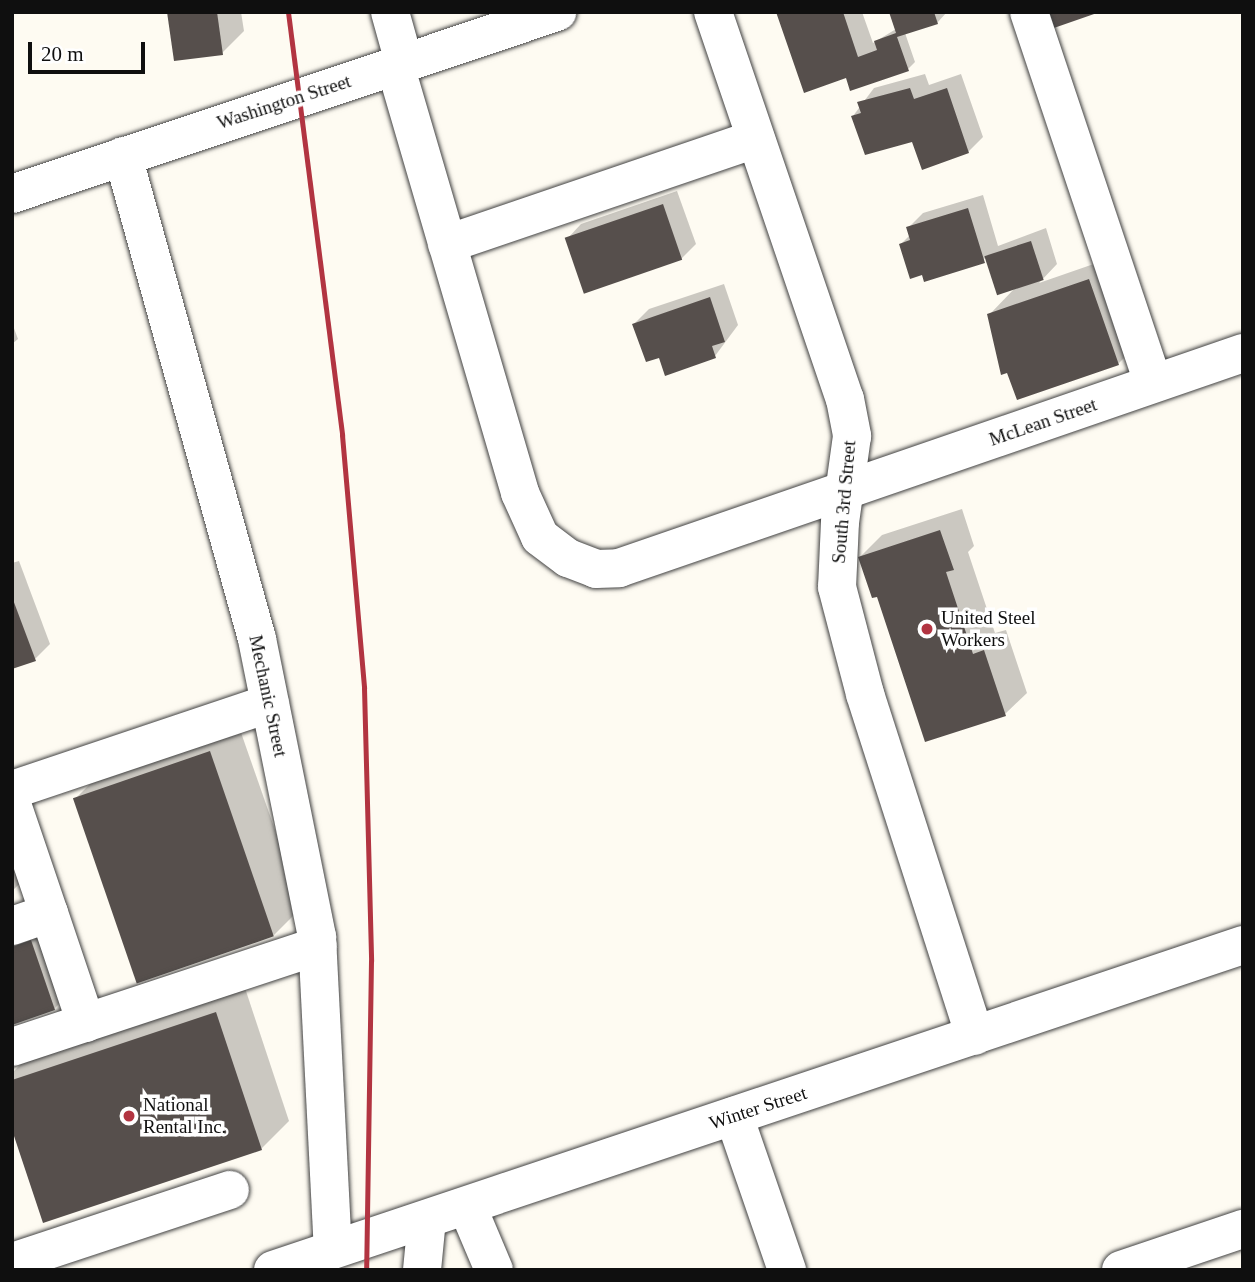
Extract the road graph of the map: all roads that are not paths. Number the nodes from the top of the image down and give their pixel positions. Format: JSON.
{"nodes":[{"id":1,"x":390,"y":12,"type":"edge"},
{"id":2,"x":557,"y":12,"type":"edge"},
{"id":3,"x":713,"y":12,"type":"edge"},
{"id":4,"x":1029,"y":12,"type":"edge"},
{"id":5,"x":399,"y":64,"type":"junction"},
{"id":6,"x":756,"y":139,"type":"junction"},
{"id":7,"x":124,"y":156,"type":"junction"},
{"id":8,"x":12,"y":194,"type":"edge"},
{"id":9,"x":447,"y":244,"type":"junction"},
{"id":10,"x":1243,"y":353,"type":"edge"},
{"id":11,"x":1153,"y":383,"type":"junction"},
{"id":12,"x":843,"y":491,"type":"junction"},
{"id":13,"x":270,"y":703,"type":"junction"},
{"id":14,"x":12,"y":790,"type":"edge"},
{"id":15,"x":12,"y":804,"type":"edge"},
{"id":16,"x":49,"y":913,"type":"junction"},
{"id":17,"x":12,"y":926,"type":"edge"},
{"id":18,"x":1243,"y":945,"type":"edge"},
{"id":19,"x":318,"y":946,"type":"junction"},
{"id":20,"x":86,"y":1023,"type":"junction"},
{"id":21,"x":975,"y":1036,"type":"junction"},
{"id":22,"x":12,"y":1048,"type":"edge"},
{"id":23,"x":734,"y":1116,"type":"junction"},
{"id":24,"x":230,"y":1190,"type":"dead end"},
{"id":25,"x":467,"y":1206,"type":"junction"},
{"id":26,"x":427,"y":1219,"type":"junction"},
{"id":27,"x":1243,"y":1229,"type":"edge"},
{"id":28,"x":333,"y":1249,"type":"junction"},
{"id":29,"x":19,"y":1263,"type":"edge"},
{"id":30,"x":273,"y":1270,"type":"edge"},
{"id":31,"x":422,"y":1270,"type":"edge"},
{"id":32,"x":494,"y":1270,"type":"edge"},
{"id":33,"x":787,"y":1270,"type":"edge"},
{"id":34,"x":1121,"y":1270,"type":"edge"}],
"edges":[{"from":1,"to":5,"type":"street","name":"McLean Street"},
{"from":2,"to":5,"type":"street","name":"Washington Street"},
{"from":3,"to":6,"type":"street","name":"South 3rd Street"},
{"from":4,"to":11,"type":"street"},
{"from":5,"to":7,"type":"street","name":"Washington Street"},
{"from":5,"to":9,"type":"street","name":"McLean Street"},
{"from":6,"to":9,"type":"street"},
{"from":6,"to":12,"type":"street","name":"South 3rd Street"},
{"from":7,"to":8,"type":"street","name":"Washington Street"},
{"from":7,"to":13,"type":"street","name":"Mechanic Street"},
{"from":9,"to":12,"type":"street","name":"McLean Street"},
{"from":10,"to":11,"type":"street","name":"McLean Street"},
{"from":11,"to":12,"type":"street","name":"McLean Street"},
{"from":12,"to":21,"type":"street","name":"South 3rd Street"},
{"from":13,"to":14,"type":"street"},
{"from":13,"to":19,"type":"street","name":"Mechanic Street"},
{"from":15,"to":16,"type":"street"},
{"from":16,"to":17,"type":"street"},
{"from":16,"to":20,"type":"street"},
{"from":18,"to":21,"type":"street","name":"Winter Street"},
{"from":19,"to":20,"type":"street"},
{"from":19,"to":28,"type":"street","name":"Mechanic Street"},
{"from":20,"to":22,"type":"street"},
{"from":21,"to":23,"type":"street","name":"Winter Street"},
{"from":23,"to":25,"type":"street","name":"Winter Street"},
{"from":23,"to":33,"type":"street"},
{"from":24,"to":29,"type":"street"},
{"from":25,"to":26,"type":"street","name":"Winter Street"},
{"from":25,"to":32,"type":"street"},
{"from":26,"to":28,"type":"street","name":"Winter Street"},
{"from":26,"to":31,"type":"street"},
{"from":27,"to":34,"type":"street"},
{"from":28,"to":30,"type":"street","name":"Winter Street"}]}
